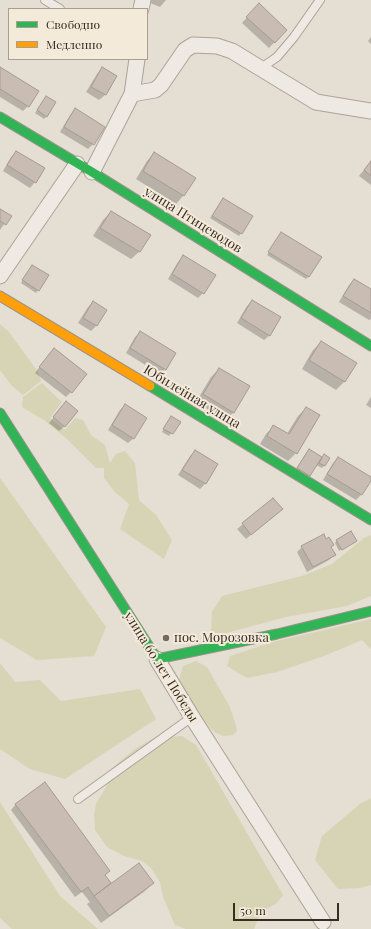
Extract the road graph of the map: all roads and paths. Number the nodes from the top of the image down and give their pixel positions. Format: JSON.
{"nodes":[{"id":1,"x":45,"y":0,"type":"edge"},
{"id":2,"x":320,"y":0,"type":"edge"},
{"id":3,"x":58,"y":8,"type":"edge"},
{"id":4,"x":135,"y":61,"type":"edge"},
{"id":5,"x":261,"y":68,"type":"junction"},
{"id":6,"x":132,"y":94,"type":"junction"},
{"id":7,"x":371,"y":111,"type":"edge"},
{"id":8,"x":0,"y":117,"type":"edge"},
{"id":9,"x":77,"y":164,"type":"junction"},
{"id":10,"x":92,"y":172,"type":"junction"},
{"id":11,"x":0,"y":276,"type":"edge"},
{"id":12,"x":0,"y":296,"type":"edge"},
{"id":13,"x":371,"y":346,"type":"edge"},
{"id":14,"x":2,"y":420,"type":"edge"},
{"id":15,"x":371,"y":520,"type":"edge"},
{"id":16,"x":371,"y":611,"type":"edge"},
{"id":17,"x":157,"y":659,"type":"junction"},
{"id":18,"x":192,"y":717,"type":"junction"},
{"id":19,"x":78,"y":799,"type":"dead end"},
{"id":20,"x":325,"y":925,"type":"edge"}],
"edges":[{"from":1,"to":3,"type":"lane"},
{"from":2,"to":5,"type":"lane"},
{"from":4,"to":6,"type":"street"},
{"from":5,"to":6,"type":"street"},
{"from":5,"to":7,"type":"street"},
{"from":6,"to":10,"type":"street"},
{"from":8,"to":9,"type":"street","name":"улица Птицеводов"},
{"from":9,"to":10,"type":"street","name":"улица Птицеводов"},
{"from":9,"to":11,"type":"street"},
{"from":10,"to":13,"type":"street","name":"улица Птицеводов"},
{"from":12,"to":15,"type":"street","name":"Юбилейная улица"},
{"from":14,"to":17,"type":"street","name":"улица 60 лет Победы"},
{"from":16,"to":17,"type":"street"},
{"from":17,"to":18,"type":"street","name":"улица 60 лет Победы"},
{"from":18,"to":19,"type":"lane"},
{"from":18,"to":20,"type":"street","name":"улица 60 лет Победы"}]}
